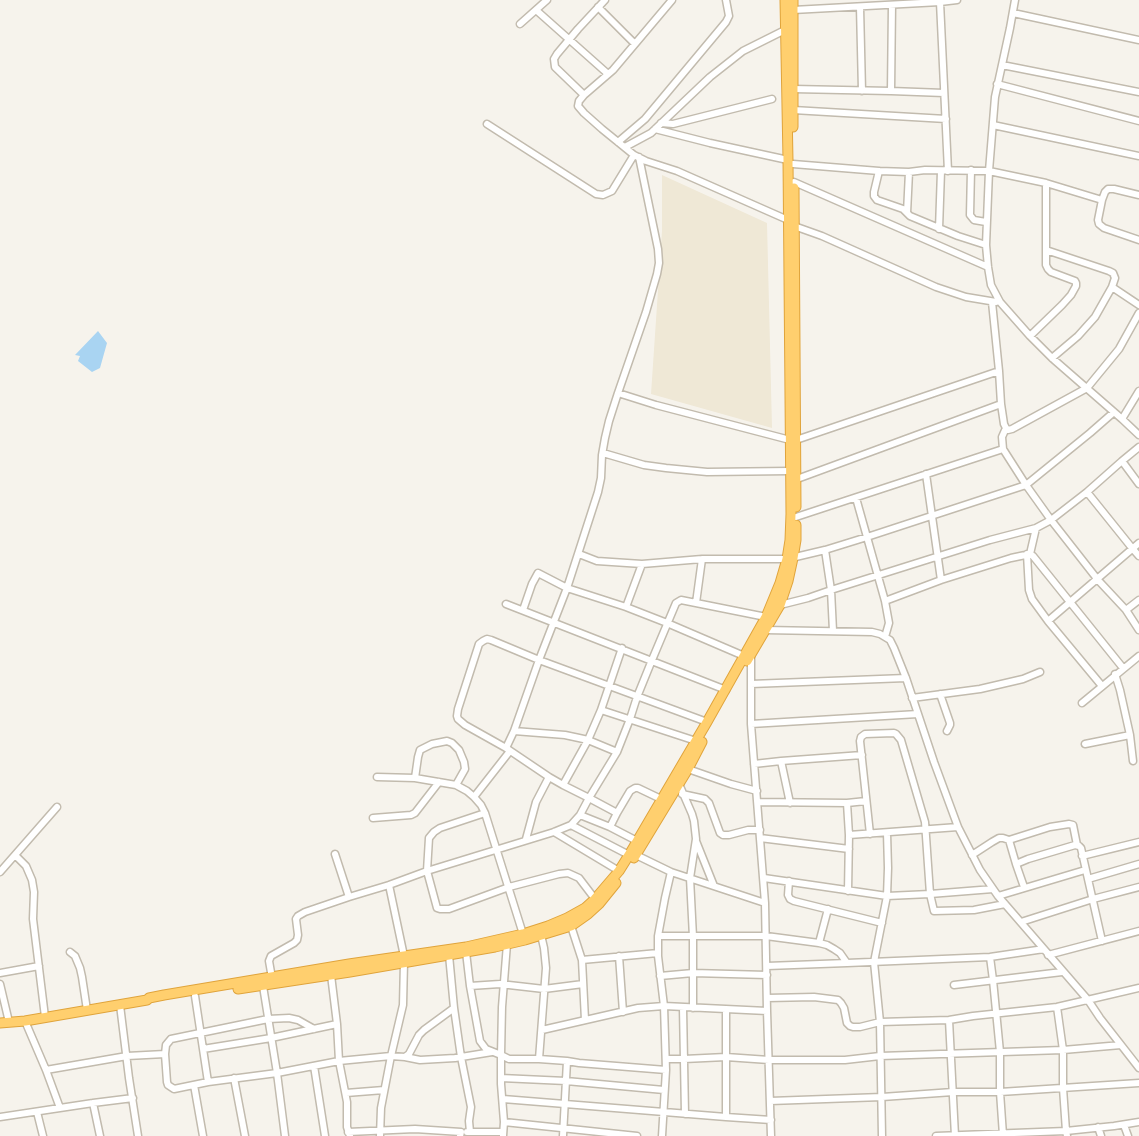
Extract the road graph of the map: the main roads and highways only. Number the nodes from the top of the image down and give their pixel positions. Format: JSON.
{"nodes":[{"id":1,"x":785,"y":0,"type":"edge"},
{"id":2,"x":793,"y":0,"type":"edge"},
{"id":3,"x":791,"y":162,"type":"junction"},
{"id":4,"x":791,"y":223,"type":"junction"},
{"id":5,"x":793,"y":440,"type":"junction"},
{"id":6,"x":790,"y":559,"type":"junction"},
{"id":7,"x":747,"y":656,"type":"junction"},
{"id":8,"x":633,"y":855,"type":"junction"},
{"id":9,"x":404,"y":959,"type":"junction"},
{"id":10,"x":147,"y":1000,"type":"junction"},
{"id":11,"x":4,"y":1023,"type":"edge"}],
"edges":[{"from":1,"to":3,"type":"highway"},
{"from":2,"to":3,"type":"highway"},
{"from":3,"to":4,"type":"highway"},
{"from":3,"to":4,"type":"highway"},
{"from":4,"to":5,"type":"highway"},
{"from":5,"to":6,"type":"highway"},
{"from":5,"to":6,"type":"highway"},
{"from":6,"to":7,"type":"highway"},
{"from":6,"to":7,"type":"highway"},
{"from":7,"to":8,"type":"highway"},
{"from":7,"to":8,"type":"highway"},
{"from":8,"to":9,"type":"highway"},
{"from":8,"to":9,"type":"highway"},
{"from":9,"to":10,"type":"highway"},
{"from":9,"to":10,"type":"highway"},
{"from":10,"to":11,"type":"highway"}]}
